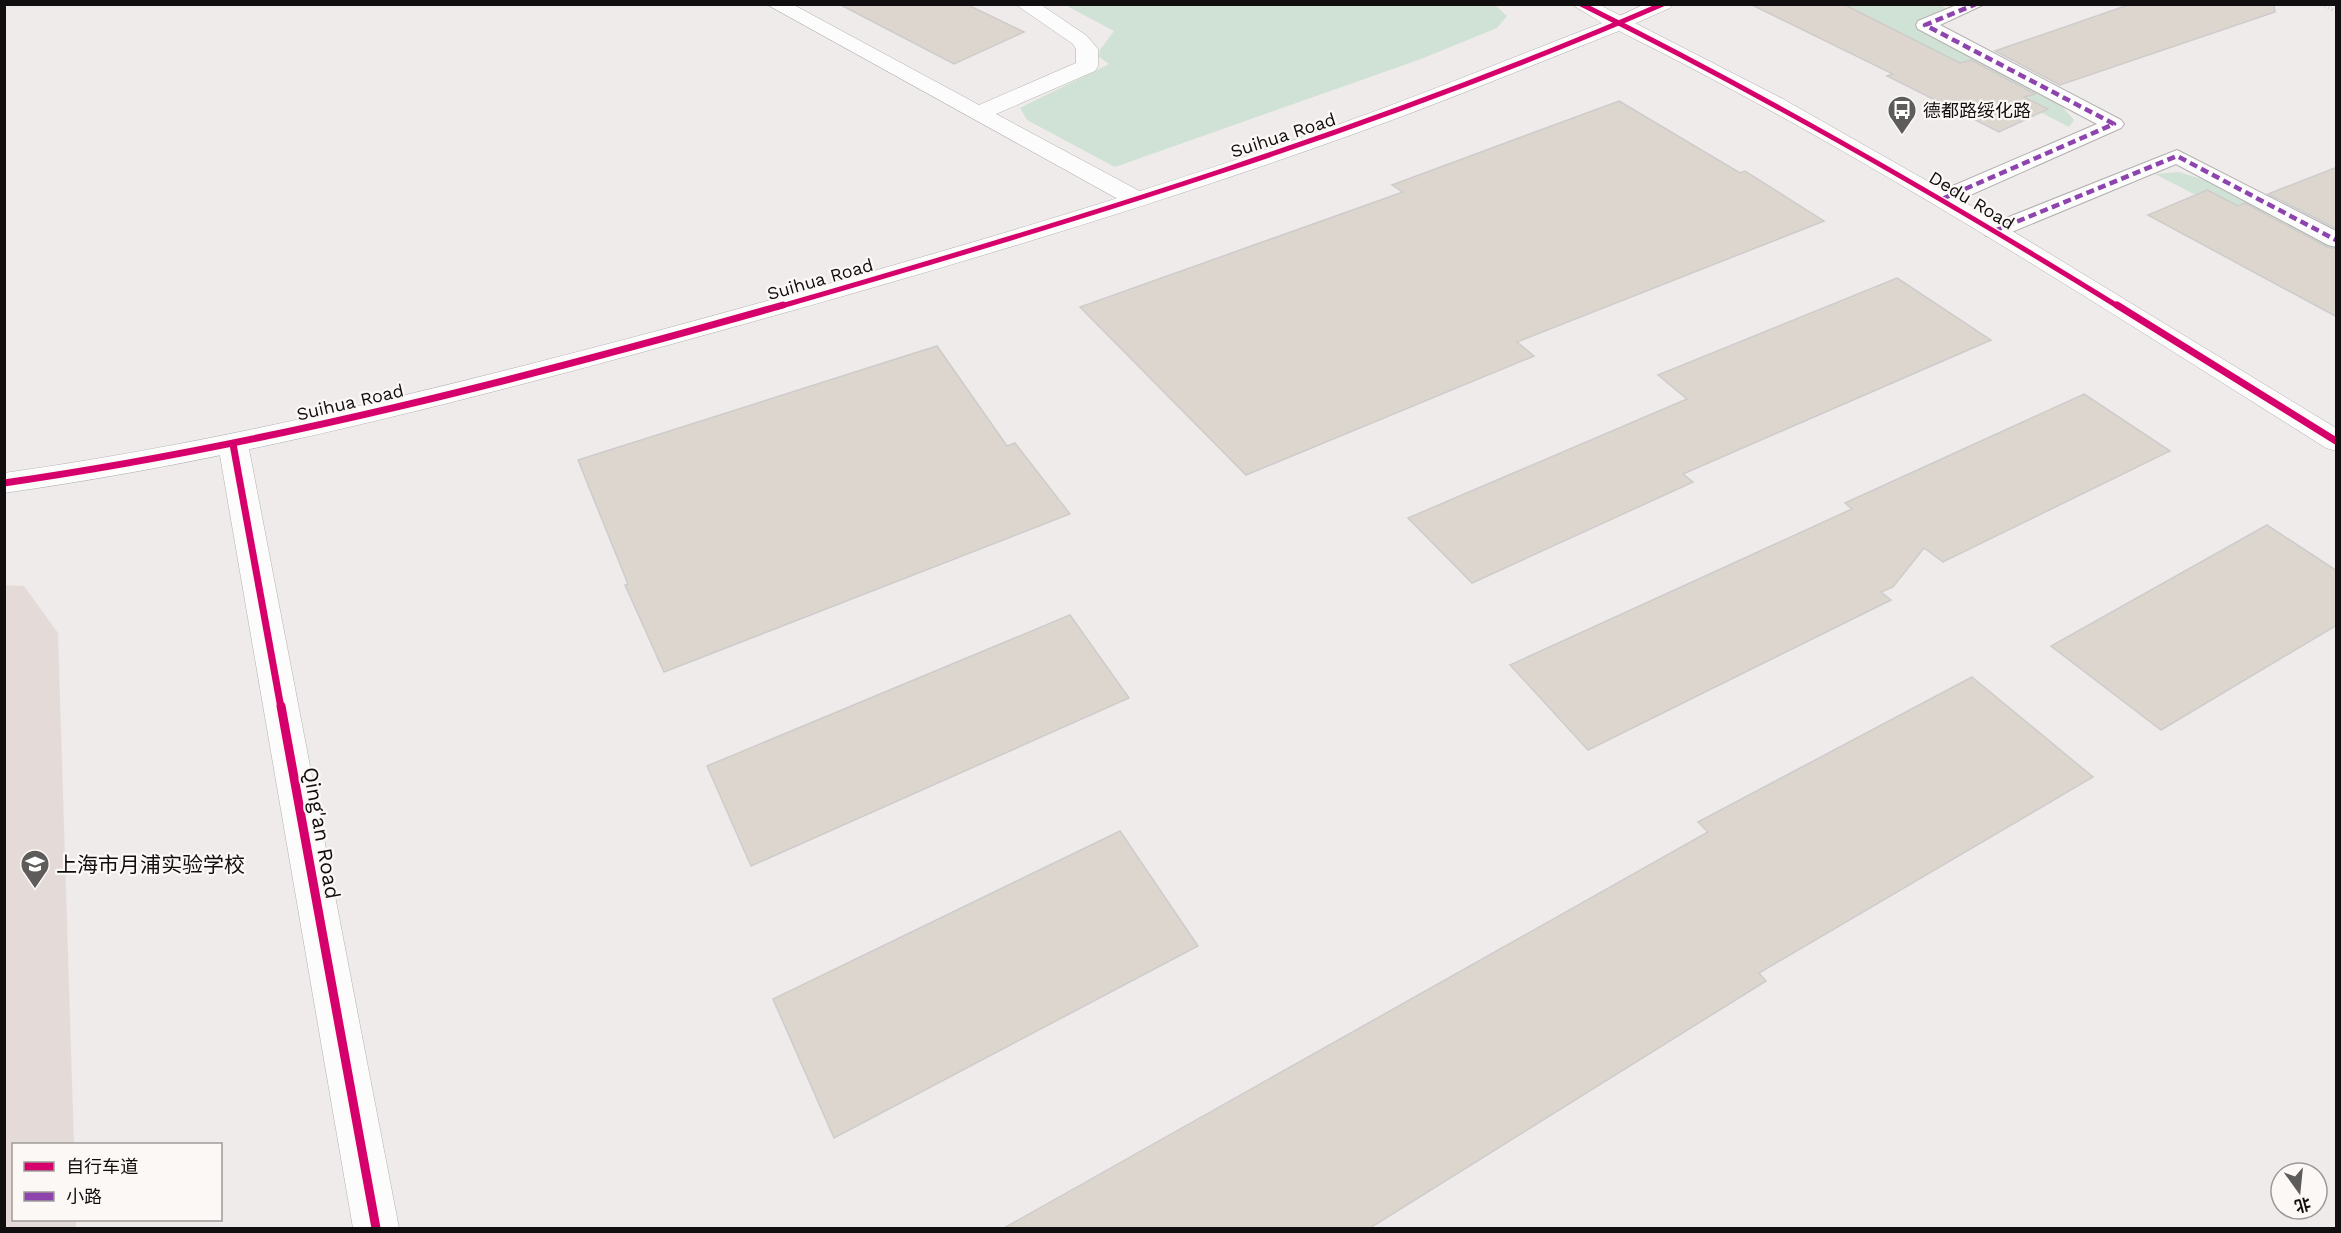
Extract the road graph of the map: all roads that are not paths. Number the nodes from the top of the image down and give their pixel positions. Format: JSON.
{"nodes":[{"id":1,"x":776,"y":4,"type":"edge"},
{"id":2,"x":1025,"y":4,"type":"edge"},
{"id":3,"x":1581,"y":4,"type":"edge"},
{"id":4,"x":1663,"y":4,"type":"edge"},
{"id":5,"x":1976,"y":4,"type":"edge"},
{"id":6,"x":1620,"y":23,"type":"junction"},
{"id":7,"x":979,"y":113,"type":"junction"},
{"id":8,"x":1136,"y":199,"type":"junction"},
{"id":9,"x":1942,"y":199,"type":"junction"},
{"id":10,"x":1994,"y":231,"type":"junction"},
{"id":11,"x":2337,"y":240,"type":"edge"},
{"id":12,"x":2337,"y":441,"type":"edge"},
{"id":13,"x":233,"y":444,"type":"junction"},
{"id":14,"x":4,"y":483,"type":"edge"},
{"id":15,"x":376,"y":1228,"type":"edge"}],
"edges":[{"from":1,"to":7,"type":"street"},
{"from":2,"to":7,"type":"street"},
{"from":3,"to":6,"type":"street","name":"Dedu Road"},
{"from":4,"to":6,"type":"street","name":"Suihua Road"},
{"from":5,"to":9,"type":"street"},
{"from":6,"to":8,"type":"street","name":"Suihua Road"},
{"from":6,"to":9,"type":"street","name":"Dedu Road"},
{"from":7,"to":8,"type":"street"},
{"from":8,"to":13,"type":"street","name":"Suihua Road"},
{"from":9,"to":10,"type":"street","name":"Dedu Road"},
{"from":10,"to":11,"type":"street"},
{"from":10,"to":12,"type":"street","name":"Dedu Road"},
{"from":13,"to":14,"type":"street","name":"Suihua Road"},
{"from":13,"to":15,"type":"street","name":"Qing'an Road"}]}
